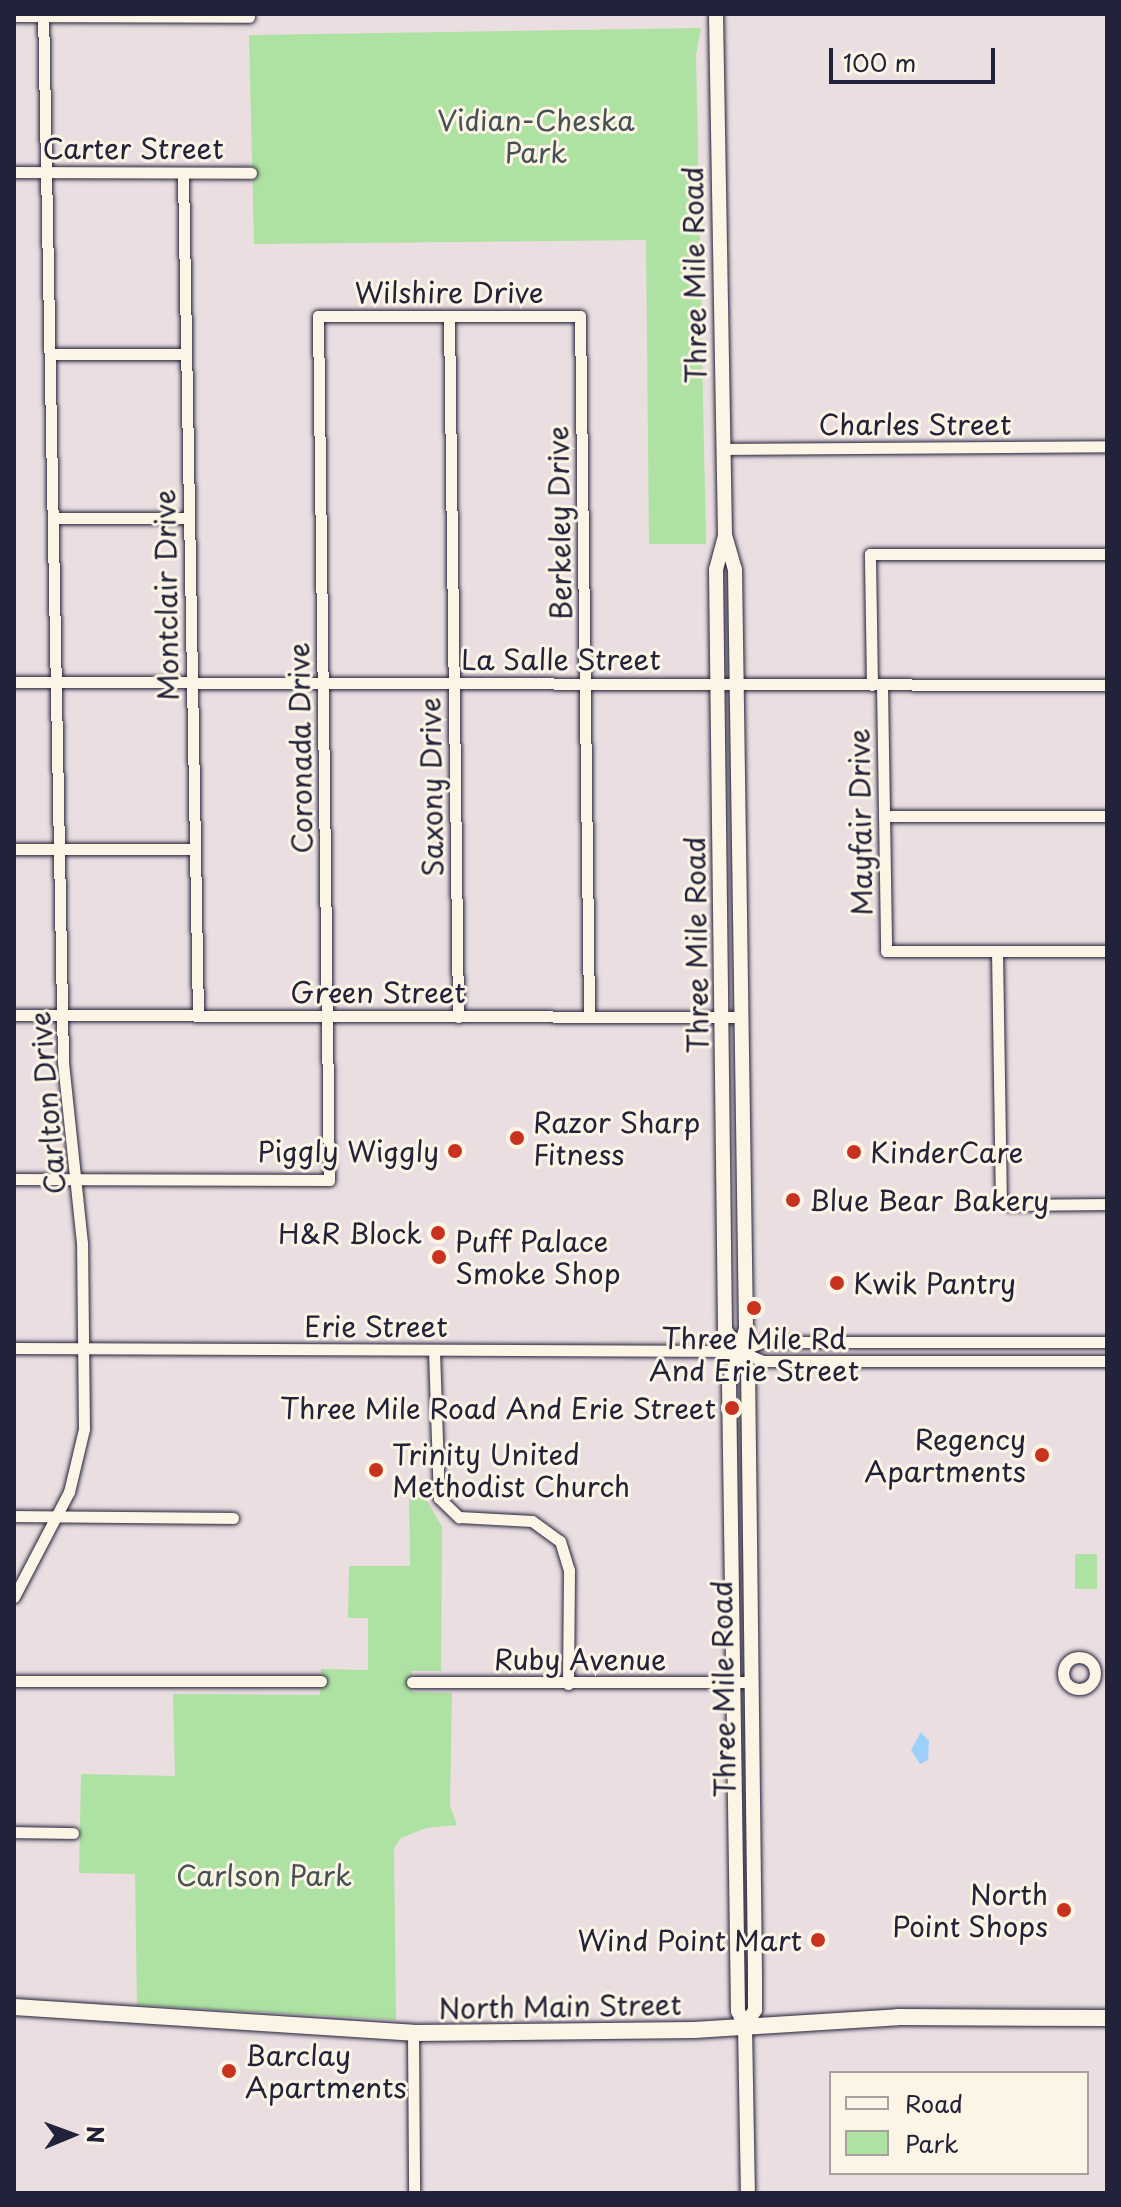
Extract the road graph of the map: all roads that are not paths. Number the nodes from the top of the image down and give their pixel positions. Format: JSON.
{"nodes":[{"id":1,"x":716,"y":14,"type":"edge"},
{"id":2,"x":43,"y":15,"type":"edge"},
{"id":3,"x":14,"y":16,"type":"edge"},
{"id":4,"x":249,"y":17,"type":"dead end"},
{"id":5,"x":14,"y":172,"type":"edge"},
{"id":6,"x":46,"y":172,"type":"junction"},
{"id":7,"x":183,"y":173,"type":"junction"},
{"id":8,"x":251,"y":173,"type":"dead end"},
{"id":9,"x":318,"y":316,"type":"joint"},
{"id":10,"x":449,"y":316,"type":"junction"},
{"id":11,"x":580,"y":316,"type":"joint"},
{"id":12,"x":50,"y":354,"type":"junction"},
{"id":13,"x":186,"y":354,"type":"junction"},
{"id":14,"x":1107,"y":446,"type":"edge"},
{"id":15,"x":723,"y":449,"type":"junction"},
{"id":16,"x":53,"y":518,"type":"junction"},
{"id":17,"x":189,"y":518,"type":"junction"},
{"id":18,"x":725,"y":535,"type":"junction"},
{"id":19,"x":1107,"y":554,"type":"edge"},
{"id":20,"x":14,"y":682,"type":"edge"},
{"id":21,"x":56,"y":682,"type":"junction"},
{"id":22,"x":192,"y":682,"type":"junction"},
{"id":23,"x":323,"y":683,"type":"junction"},
{"id":24,"x":454,"y":683,"type":"junction"},
{"id":25,"x":737,"y":683,"type":"junction"},
{"id":26,"x":585,"y":684,"type":"junction"},
{"id":27,"x":718,"y":684,"type":"junction"},
{"id":28,"x":877,"y":685,"type":"junction"},
{"id":29,"x":1107,"y":685,"type":"edge"},
{"id":30,"x":884,"y":816,"type":"junction"},
{"id":31,"x":1107,"y":816,"type":"edge"},
{"id":32,"x":14,"y":849,"type":"edge"},
{"id":33,"x":59,"y":849,"type":"junction"},
{"id":34,"x":195,"y":849,"type":"junction"},
{"id":35,"x":997,"y":951,"type":"junction"},
{"id":36,"x":1107,"y":951,"type":"edge"},
{"id":37,"x":14,"y":1015,"type":"edge"},
{"id":38,"x":62,"y":1015,"type":"junction"},
{"id":39,"x":198,"y":1016,"type":"junction"},
{"id":40,"x":327,"y":1016,"type":"junction"},
{"id":41,"x":458,"y":1017,"type":"junction"},
{"id":42,"x":589,"y":1017,"type":"junction"},
{"id":43,"x":723,"y":1017,"type":"junction"},
{"id":44,"x":742,"y":1017,"type":"junction"},
{"id":45,"x":14,"y":1179,"type":"edge"},
{"id":46,"x":76,"y":1179,"type":"junction"},
{"id":47,"x":1107,"y":1204,"type":"edge"},
{"id":48,"x":861,"y":1342,"type":"junction"},
{"id":49,"x":953,"y":1342,"type":"junction"},
{"id":50,"x":1107,"y":1342,"type":"edge"},
{"id":51,"x":14,"y":1348,"type":"edge"},
{"id":52,"x":84,"y":1349,"type":"junction"},
{"id":53,"x":434,"y":1350,"type":"junction"},
{"id":54,"x":739,"y":1351,"type":"junction"},
{"id":55,"x":1107,"y":1361,"type":"edge"},
{"id":56,"x":861,"y":1362,"type":"junction"},
{"id":57,"x":953,"y":1362,"type":"junction"},
{"id":58,"x":14,"y":1516,"type":"edge"},
{"id":59,"x":56,"y":1517,"type":"junction"},
{"id":60,"x":233,"y":1518,"type":"dead end"},
{"id":61,"x":14,"y":1597,"type":"edge"},
{"id":62,"x":14,"y":1681,"type":"edge"},
{"id":63,"x":321,"y":1681,"type":"dead end"},
{"id":64,"x":412,"y":1682,"type":"dead end"},
{"id":65,"x":741,"y":1682,"type":"junction"},
{"id":66,"x":568,"y":1684,"type":"junction"},
{"id":67,"x":14,"y":1832,"type":"edge"},
{"id":68,"x":73,"y":1833,"type":"dead end"},
{"id":69,"x":14,"y":2007,"type":"edge"},
{"id":70,"x":1107,"y":2018,"type":"edge"},
{"id":71,"x":745,"y":2026,"type":"junction"},
{"id":72,"x":413,"y":2033,"type":"junction"},
{"id":73,"x":414,"y":2193,"type":"edge"},
{"id":74,"x":748,"y":2193,"type":"edge"}],
"edges":[{"from":1,"to":15,"type":"street","name":"Three Mile Road"},
{"from":2,"to":3,"type":"street"},
{"from":2,"to":4,"type":"street"},
{"from":2,"to":6,"type":"street","name":"Carlton Drive"},
{"from":5,"to":6,"type":"street","name":"Carter Street"},
{"from":6,"to":7,"type":"street","name":"Carter Street"},
{"from":6,"to":12,"type":"street","name":"Carlton Drive"},
{"from":7,"to":8,"type":"street","name":"Carter Street"},
{"from":7,"to":13,"type":"street","name":"Montclair Drive"},
{"from":9,"to":10,"type":"street","name":"Wilshire Drive"},
{"from":9,"to":23,"type":"street","name":"Coronada Drive"},
{"from":10,"to":11,"type":"street","name":"Wilshire Drive"},
{"from":10,"to":24,"type":"street","name":"Saxony Drive"},
{"from":11,"to":26,"type":"street","name":"Berkeley Drive"},
{"from":12,"to":13,"type":"street"},
{"from":12,"to":16,"type":"street","name":"Carlton Drive"},
{"from":13,"to":17,"type":"street","name":"Montclair Drive"},
{"from":14,"to":15,"type":"street","name":"Charles Street"},
{"from":15,"to":18,"type":"street","name":"Three Mile Road"},
{"from":16,"to":17,"type":"street"},
{"from":16,"to":21,"type":"street","name":"Carlton Drive"},
{"from":17,"to":22,"type":"street","name":"Montclair Drive"},
{"from":18,"to":25,"type":"street","name":"Three Mile Road"},
{"from":18,"to":27,"type":"street","name":"Three Mile Road"},
{"from":19,"to":28,"type":"street","name":"Mayfair Drive"},
{"from":20,"to":21,"type":"street","name":"La Salle Street"},
{"from":21,"to":22,"type":"street","name":"La Salle Street"},
{"from":21,"to":33,"type":"street","name":"Carlton Drive"},
{"from":22,"to":23,"type":"street","name":"La Salle Street"},
{"from":22,"to":34,"type":"street","name":"Montclair Drive"},
{"from":23,"to":24,"type":"street","name":"La Salle Street"},
{"from":23,"to":40,"type":"street","name":"Coronada Drive"},
{"from":24,"to":26,"type":"street","name":"La Salle Street"},
{"from":24,"to":41,"type":"street","name":"Saxony Drive"},
{"from":25,"to":27,"type":"street","name":"La Salle Street"},
{"from":25,"to":28,"type":"street","name":"La Salle Street"},
{"from":25,"to":44,"type":"street","name":"Three Mile Road"},
{"from":26,"to":27,"type":"street","name":"La Salle Street"},
{"from":26,"to":42,"type":"street","name":"Berkeley Drive"},
{"from":27,"to":43,"type":"street","name":"Three Mile Road"},
{"from":28,"to":29,"type":"street","name":"La Salle Street"},
{"from":28,"to":30,"type":"street","name":"Mayfair Drive"},
{"from":30,"to":31,"type":"street"},
{"from":30,"to":35,"type":"street","name":"Mayfair Drive"},
{"from":32,"to":33,"type":"street"},
{"from":33,"to":34,"type":"street"},
{"from":33,"to":38,"type":"street","name":"Carlton Drive"},
{"from":34,"to":39,"type":"street","name":"Montclair Drive"},
{"from":35,"to":36,"type":"street"},
{"from":35,"to":47,"type":"street"},
{"from":37,"to":38,"type":"street","name":"Green Street"},
{"from":38,"to":39,"type":"street","name":"Green Street"},
{"from":38,"to":46,"type":"street","name":"Carlton Drive"},
{"from":39,"to":40,"type":"street","name":"Green Street"},
{"from":40,"to":41,"type":"street","name":"Green Street"},
{"from":40,"to":46,"type":"street","name":"Coronada Drive"},
{"from":41,"to":42,"type":"street","name":"Green Street"},
{"from":42,"to":43,"type":"street","name":"Green Street"},
{"from":43,"to":44,"type":"street","name":"Green Street"},
{"from":43,"to":54,"type":"street","name":"Three Mile Road"},
{"from":44,"to":54,"type":"street","name":"Three Mile Road"},
{"from":45,"to":46,"type":"street"},
{"from":46,"to":52,"type":"street","name":"Carlton Drive"},
{"from":48,"to":49,"type":"street","name":"Erie Street"},
{"from":48,"to":54,"type":"street","name":"Erie Street"},
{"from":48,"to":56,"type":"street"},
{"from":49,"to":50,"type":"street","name":"Erie Street"},
{"from":49,"to":57,"type":"street"},
{"from":51,"to":52,"type":"street","name":"Erie Street"},
{"from":52,"to":53,"type":"street","name":"Erie Street"},
{"from":52,"to":59,"type":"street","name":"Carlton Drive"},
{"from":53,"to":54,"type":"street","name":"Erie Street"},
{"from":53,"to":66,"type":"street"},
{"from":54,"to":56,"type":"street","name":"Erie Street"},
{"from":54,"to":65,"type":"street","name":"Three Mile Road"},
{"from":55,"to":57,"type":"street","name":"Erie Street"},
{"from":56,"to":57,"type":"street","name":"Erie Street"},
{"from":58,"to":59,"type":"street"},
{"from":59,"to":60,"type":"street"},
{"from":59,"to":61,"type":"street","name":"Carlton Drive"},
{"from":62,"to":63,"type":"street"},
{"from":64,"to":66,"type":"street","name":"Ruby Avenue"},
{"from":65,"to":66,"type":"street","name":"Ruby Avenue"},
{"from":65,"to":71,"type":"street","name":"Three Mile Road"},
{"from":67,"to":68,"type":"street"},
{"from":69,"to":72,"type":"main road","name":"North Main Street"},
{"from":70,"to":71,"type":"main road","name":"North Main Street"},
{"from":71,"to":72,"type":"main road","name":"North Main Street"},
{"from":71,"to":74,"type":"street","name":"Three Mile Road"},
{"from":72,"to":73,"type":"street"}]}
